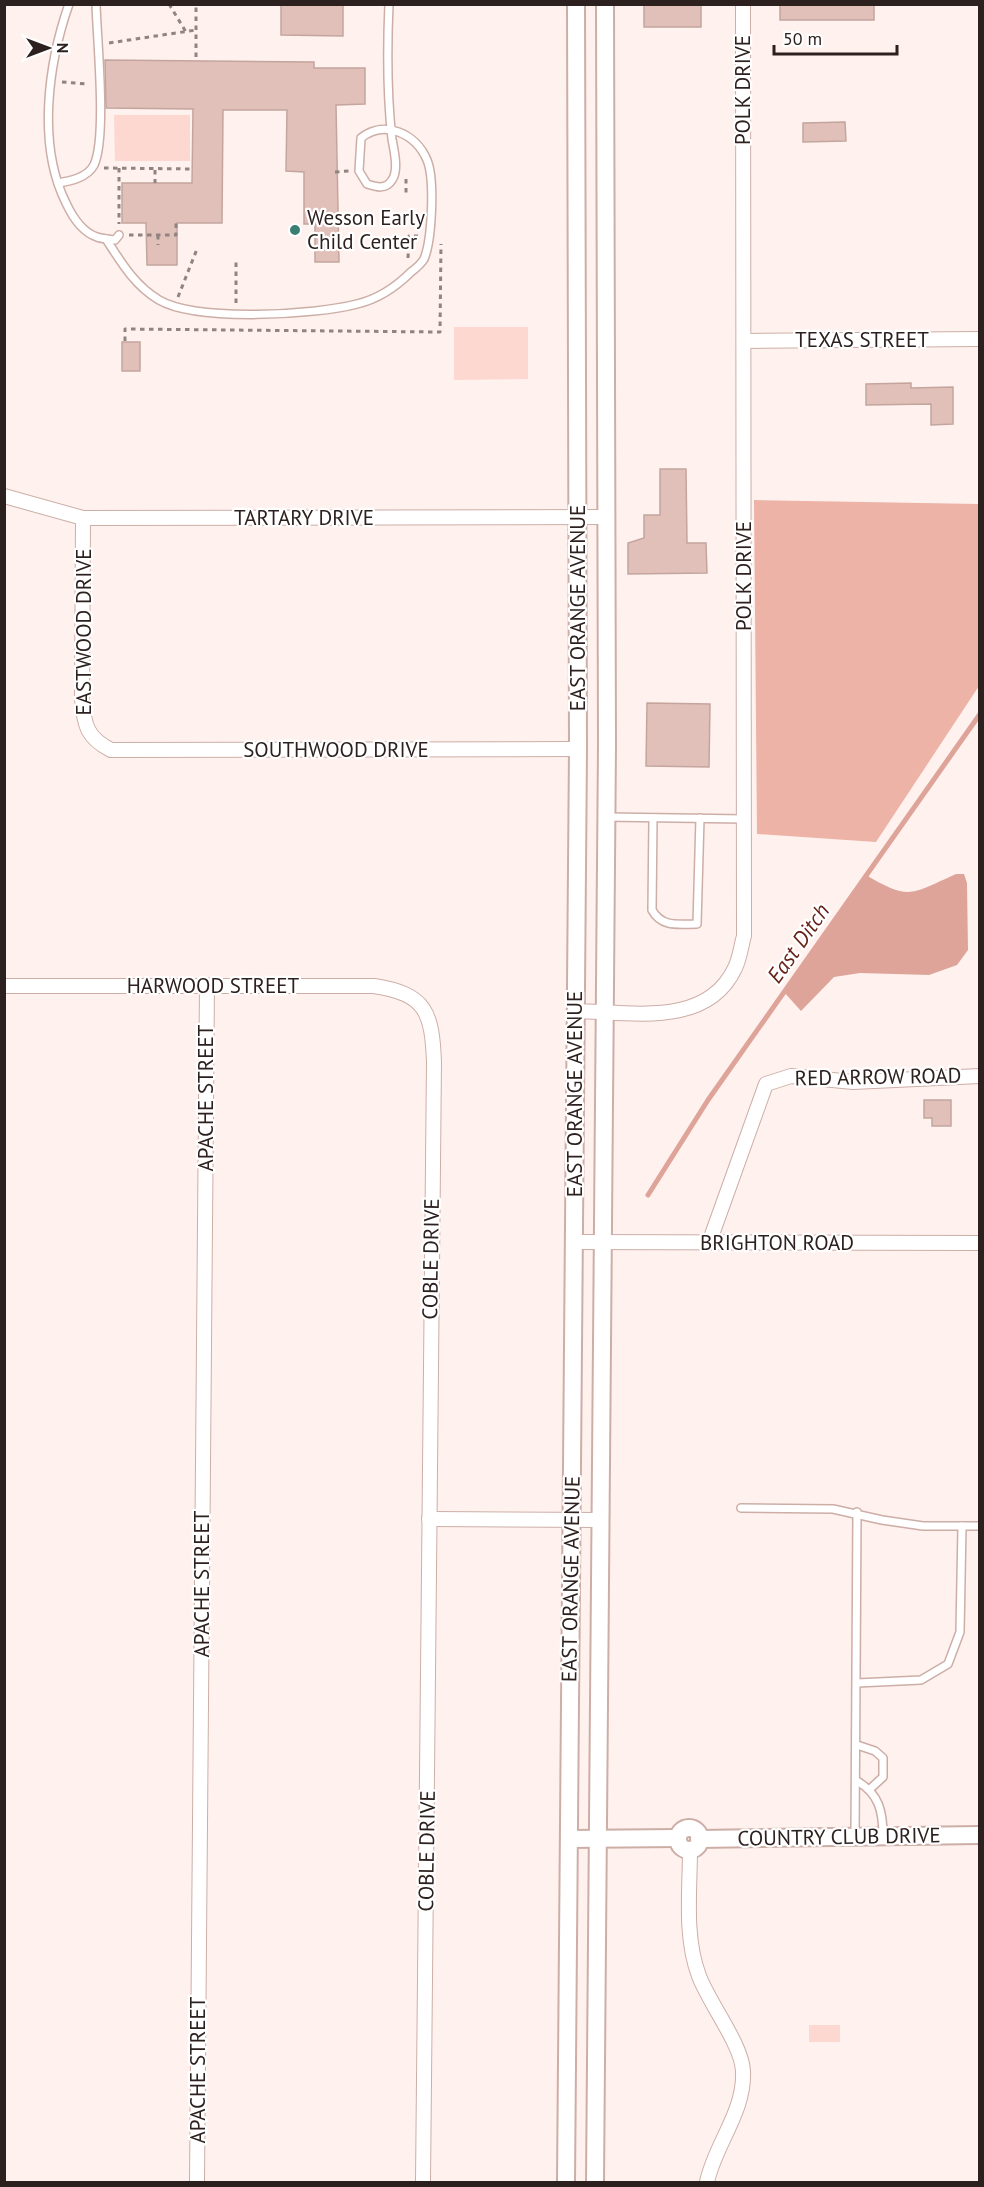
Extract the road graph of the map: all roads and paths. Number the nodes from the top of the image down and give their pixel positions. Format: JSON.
{"nodes":[{"id":1,"x":69,"y":4,"type":"edge"},
{"id":2,"x":96,"y":4,"type":"edge"},
{"id":3,"x":169,"y":4,"type":"edge"},
{"id":4,"x":196,"y":4,"type":"edge"},
{"id":5,"x":389,"y":4,"type":"edge"},
{"id":6,"x":576,"y":4,"type":"edge"},
{"id":7,"x":605,"y":4,"type":"edge"},
{"id":8,"x":742,"y":4,"type":"edge"},
{"id":9,"x":196,"y":30,"type":"junction"},
{"id":10,"x":186,"y":32,"type":"junction"},
{"id":11,"x":97,"y":44,"type":"junction"},
{"id":12,"x":196,"y":57,"type":"dead end"},
{"id":13,"x":51,"y":82,"type":"dead end"},
{"id":14,"x":99,"y":84,"type":"junction"},
{"id":15,"x":391,"y":127,"type":"junction"},
{"id":16,"x":91,"y":168,"type":"junction"},
{"id":17,"x":119,"y":168,"type":"junction"},
{"id":18,"x":155,"y":169,"type":"junction"},
{"id":19,"x":192,"y":170,"type":"dead end"},
{"id":20,"x":406,"y":172,"type":"dead end"},
{"id":21,"x":58,"y":183,"type":"junction"},
{"id":22,"x":155,"y":183,"type":"dead end"},
{"id":23,"x":406,"y":195,"type":"dead end"},
{"id":24,"x":176,"y":223,"type":"dead end"},
{"id":25,"x":119,"y":235,"type":"junction"},
{"id":26,"x":158,"y":235,"type":"junction"},
{"id":27,"x":409,"y":236,"type":"dead end"},
{"id":28,"x":106,"y":239,"type":"junction"},
{"id":29,"x":158,"y":245,"type":"dead end"},
{"id":30,"x":197,"y":249,"type":"dead end"},
{"id":31,"x":408,"y":258,"type":"dead end"},
{"id":32,"x":236,"y":260,"type":"dead end"},
{"id":33,"x":178,"y":306,"type":"junction"},
{"id":34,"x":236,"y":314,"type":"junction"},
{"id":35,"x":236,"y":330,"type":"dead end"},
{"id":36,"x":980,"y":339,"type":"edge"},
{"id":37,"x":744,"y":341,"type":"junction"},
{"id":38,"x":4,"y":496,"type":"edge"},
{"id":39,"x":607,"y":517,"type":"junction"},
{"id":40,"x":83,"y":518,"type":"junction"},
{"id":41,"x":578,"y":518,"type":"junction"},
{"id":42,"x":97,"y":742,"type":"joint"},
{"id":43,"x":578,"y":749,"type":"junction"},
{"id":44,"x":606,"y":817,"type":"junction"},
{"id":45,"x":653,"y":818,"type":"junction"},
{"id":46,"x":700,"y":818,"type":"junction"},
{"id":47,"x":745,"y":819,"type":"junction"},
{"id":48,"x":4,"y":986,"type":"edge"},
{"id":49,"x":207,"y":986,"type":"junction"},
{"id":50,"x":418,"y":1002,"type":"joint"},
{"id":51,"x":576,"y":1011,"type":"junction"},
{"id":52,"x":605,"y":1012,"type":"junction"},
{"id":53,"x":980,"y":1076,"type":"edge"},
{"id":54,"x":574,"y":1242,"type":"junction"},
{"id":55,"x":604,"y":1243,"type":"junction"},
{"id":56,"x":709,"y":1243,"type":"junction"},
{"id":57,"x":980,"y":1243,"type":"edge"},
{"id":58,"x":741,"y":1508,"type":"dead end"},
{"id":59,"x":857,"y":1512,"type":"junction"},
{"id":60,"x":429,"y":1519,"type":"junction"},
{"id":61,"x":572,"y":1520,"type":"junction"},
{"id":62,"x":601,"y":1520,"type":"junction"},
{"id":63,"x":962,"y":1526,"type":"junction"},
{"id":64,"x":980,"y":1526,"type":"edge"},
{"id":65,"x":857,"y":1683,"type":"junction"},
{"id":66,"x":857,"y":1745,"type":"junction"},
{"id":67,"x":857,"y":1781,"type":"junction"},
{"id":68,"x":870,"y":1789,"type":"junction"},
{"id":69,"x":856,"y":1832,"type":"junction"},
{"id":70,"x":980,"y":1835,"type":"edge"},
{"id":71,"x":883,"y":1836,"type":"junction"},
{"id":72,"x":569,"y":1839,"type":"junction"},
{"id":73,"x":598,"y":1839,"type":"junction"},
{"id":74,"x":689,"y":1842,"type":"junction"},
{"id":75,"x":197,"y":2182,"type":"edge"},
{"id":76,"x":423,"y":2182,"type":"edge"},
{"id":77,"x":566,"y":2182,"type":"edge"},
{"id":78,"x":595,"y":2182,"type":"edge"},
{"id":79,"x":706,"y":2182,"type":"edge"}],
"edges":[{"from":1,"to":21,"type":"lane"},
{"from":2,"to":11,"type":"lane"},
{"from":3,"to":10,"type":"path"},
{"from":4,"to":9,"type":"path"},
{"from":5,"to":15,"type":"lane"},
{"from":6,"to":41,"type":"street","name":"EAST ORANGE AVENUE"},
{"from":7,"to":39,"type":"street","name":"EAST ORANGE AVENUE"},
{"from":8,"to":37,"type":"street","name":"POLK DRIVE"},
{"from":9,"to":10,"type":"path"},
{"from":9,"to":12,"type":"path"},
{"from":10,"to":11,"type":"path"},
{"from":11,"to":14,"type":"lane"},
{"from":13,"to":14,"type":"path"},
{"from":14,"to":16,"type":"lane"},
{"from":15,"to":15,"type":"lane"},
{"from":15,"to":34,"type":"lane"},
{"from":16,"to":17,"type":"path"},
{"from":16,"to":21,"type":"lane"},
{"from":17,"to":18,"type":"path"},
{"from":17,"to":25,"type":"path"},
{"from":18,"to":19,"type":"path"},
{"from":18,"to":22,"type":"path"},
{"from":20,"to":23,"type":"path"},
{"from":21,"to":28,"type":"lane"},
{"from":24,"to":26,"type":"path"},
{"from":25,"to":26,"type":"path"},
{"from":25,"to":28,"type":"lane"},
{"from":26,"to":29,"type":"path"},
{"from":27,"to":31,"type":"path"},
{"from":28,"to":33,"type":"lane"},
{"from":30,"to":33,"type":"path"},
{"from":32,"to":34,"type":"path"},
{"from":33,"to":34,"type":"lane"},
{"from":34,"to":35,"type":"path"},
{"from":36,"to":37,"type":"street","name":"TEXAS STREET"},
{"from":37,"to":47,"type":"street","name":"POLK DRIVE"},
{"from":38,"to":40,"type":"street","name":"TARTARY DRIVE"},
{"from":39,"to":41,"type":"street","name":"TARTARY DRIVE"},
{"from":39,"to":44,"type":"street","name":"EAST ORANGE AVENUE"},
{"from":40,"to":41,"type":"street","name":"TARTARY DRIVE"},
{"from":40,"to":42,"type":"street","name":"EASTWOOD DRIVE"},
{"from":41,"to":43,"type":"street","name":"EAST ORANGE AVENUE"},
{"from":42,"to":43,"type":"street","name":"SOUTHWOOD DRIVE"},
{"from":43,"to":51,"type":"street","name":"EAST ORANGE AVENUE"},
{"from":44,"to":45,"type":"lane"},
{"from":44,"to":52,"type":"street","name":"EAST ORANGE AVENUE"},
{"from":45,"to":46,"type":"lane"},
{"from":45,"to":46,"type":"lane"},
{"from":46,"to":47,"type":"lane"},
{"from":47,"to":52,"type":"street","name":"POLK DRIVE"},
{"from":48,"to":49,"type":"street","name":"HARWOOD STREET"},
{"from":49,"to":50,"type":"street","name":"HARWOOD STREET"},
{"from":49,"to":75,"type":"street","name":"APACHE STREET"},
{"from":50,"to":60,"type":"street","name":"COBLE DRIVE"},
{"from":51,"to":52,"type":"street","name":"POLK DRIVE"},
{"from":51,"to":54,"type":"street","name":"EAST ORANGE AVENUE"},
{"from":52,"to":55,"type":"street","name":"EAST ORANGE AVENUE"},
{"from":53,"to":56,"type":"street","name":"RED ARROW ROAD"},
{"from":54,"to":55,"type":"street","name":"BRIGHTON ROAD"},
{"from":54,"to":61,"type":"street","name":"EAST ORANGE AVENUE"},
{"from":55,"to":56,"type":"street","name":"BRIGHTON ROAD"},
{"from":55,"to":62,"type":"street","name":"EAST ORANGE AVENUE"},
{"from":56,"to":57,"type":"street","name":"BRIGHTON ROAD"},
{"from":58,"to":59,"type":"lane"},
{"from":59,"to":63,"type":"lane"},
{"from":59,"to":65,"type":"lane"},
{"from":60,"to":61,"type":"street"},
{"from":60,"to":76,"type":"street","name":"COBLE DRIVE"},
{"from":61,"to":62,"type":"street"},
{"from":61,"to":72,"type":"street","name":"EAST ORANGE AVENUE"},
{"from":62,"to":73,"type":"street","name":"EAST ORANGE AVENUE"},
{"from":63,"to":64,"type":"lane"},
{"from":63,"to":65,"type":"lane"},
{"from":65,"to":66,"type":"lane"},
{"from":66,"to":67,"type":"lane"},
{"from":66,"to":68,"type":"lane"},
{"from":67,"to":68,"type":"lane"},
{"from":67,"to":69,"type":"lane"},
{"from":68,"to":71,"type":"lane"},
{"from":69,"to":71,"type":"street","name":"COUNTRY CLUB DRIVE"},
{"from":69,"to":74,"type":"street","name":"COUNTRY CLUB DRIVE"},
{"from":70,"to":71,"type":"street","name":"COUNTRY CLUB DRIVE"},
{"from":72,"to":73,"type":"street","name":"COUNTRY CLUB DRIVE"},
{"from":72,"to":77,"type":"street","name":"EAST ORANGE AVENUE"},
{"from":73,"to":74,"type":"street","name":"COUNTRY CLUB DRIVE"},
{"from":73,"to":78,"type":"street","name":"EAST ORANGE AVENUE"},
{"from":74,"to":79,"type":"street"}]}
